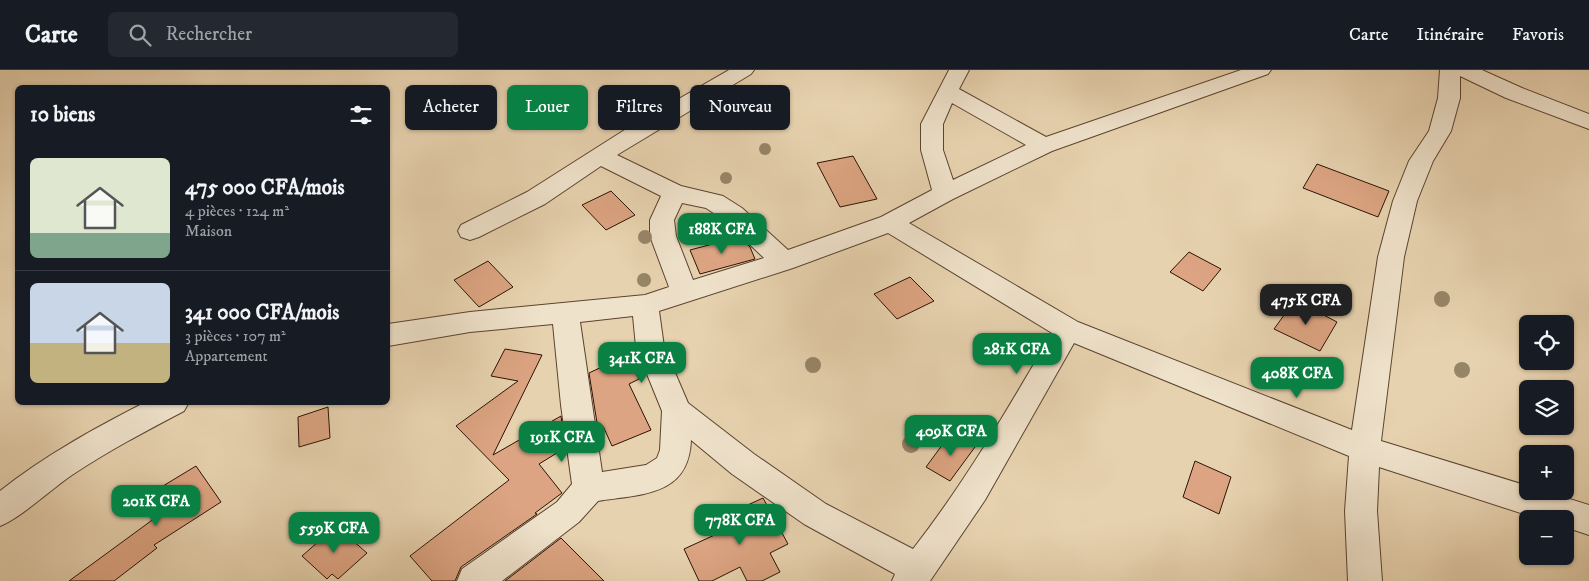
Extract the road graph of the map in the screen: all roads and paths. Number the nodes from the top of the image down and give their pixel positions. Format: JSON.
{"nodes":[{"id":1,"x":744,"y":70,"type":"edge"},
{"id":2,"x":959,"y":70,"type":"edge"},
{"id":3,"x":1450,"y":70,"type":"edge"},
{"id":4,"x":1465,"y":70,"type":"edge"},
{"id":5,"x":1246,"y":72,"type":"edge"},
{"id":6,"x":947,"y":91,"type":"junction"},
{"id":7,"x":1589,"y":122,"type":"edge"},
{"id":8,"x":1044,"y":146,"type":"junction"},
{"id":9,"x":600,"y":156,"type":"junction"},
{"id":10,"x":674,"y":193,"type":"junction"},
{"id":11,"x":945,"y":193,"type":"junction"},
{"id":12,"x":890,"y":223,"type":"junction"},
{"id":13,"x":470,"y":231,"type":"dead end"},
{"id":14,"x":784,"y":261,"type":"junction"},
{"id":15,"x":684,"y":291,"type":"junction"},
{"id":16,"x":645,"y":305,"type":"junction"},
{"id":17,"x":565,"y":312,"type":"junction"},
{"id":18,"x":1068,"y":329,"type":"junction"},
{"id":19,"x":390,"y":335,"type":"edge"},
{"id":20,"x":168,"y":405,"type":"edge"},
{"id":21,"x":677,"y":411,"type":"junction"},
{"id":22,"x":1365,"y":449,"type":"junction"},
{"id":23,"x":589,"y":488,"type":"junction"},
{"id":24,"x":0,"y":511,"type":"edge"},
{"id":25,"x":1589,"y":520,"type":"edge"},
{"id":26,"x":914,"y":575,"type":"edge"},
{"id":27,"x":474,"y":581,"type":"edge"},
{"id":28,"x":1365,"y":581,"type":"edge"}],
"edges":[{"from":1,"to":9,"type":"street"},
{"from":2,"to":6,"type":"street"},
{"from":3,"to":22,"type":"street"},
{"from":4,"to":7,"type":"street"},
{"from":5,"to":8,"type":"street"},
{"from":6,"to":8,"type":"street"},
{"from":6,"to":11,"type":"street"},
{"from":8,"to":11,"type":"street"},
{"from":9,"to":10,"type":"street"},
{"from":9,"to":13,"type":"street"},
{"from":10,"to":14,"type":"street"},
{"from":10,"to":15,"type":"street"},
{"from":11,"to":12,"type":"street"},
{"from":12,"to":14,"type":"street"},
{"from":12,"to":18,"type":"street"},
{"from":14,"to":15,"type":"street"},
{"from":15,"to":16,"type":"street"},
{"from":16,"to":17,"type":"street"},
{"from":16,"to":21,"type":"street"},
{"from":17,"to":19,"type":"street"},
{"from":17,"to":23,"type":"street"},
{"from":18,"to":22,"type":"street"},
{"from":18,"to":26,"type":"street"},
{"from":20,"to":24,"type":"street"},
{"from":21,"to":23,"type":"street"},
{"from":21,"to":26,"type":"street"},
{"from":22,"to":25,"type":"street"},
{"from":22,"to":28,"type":"street"},
{"from":23,"to":27,"type":"street"}]}
